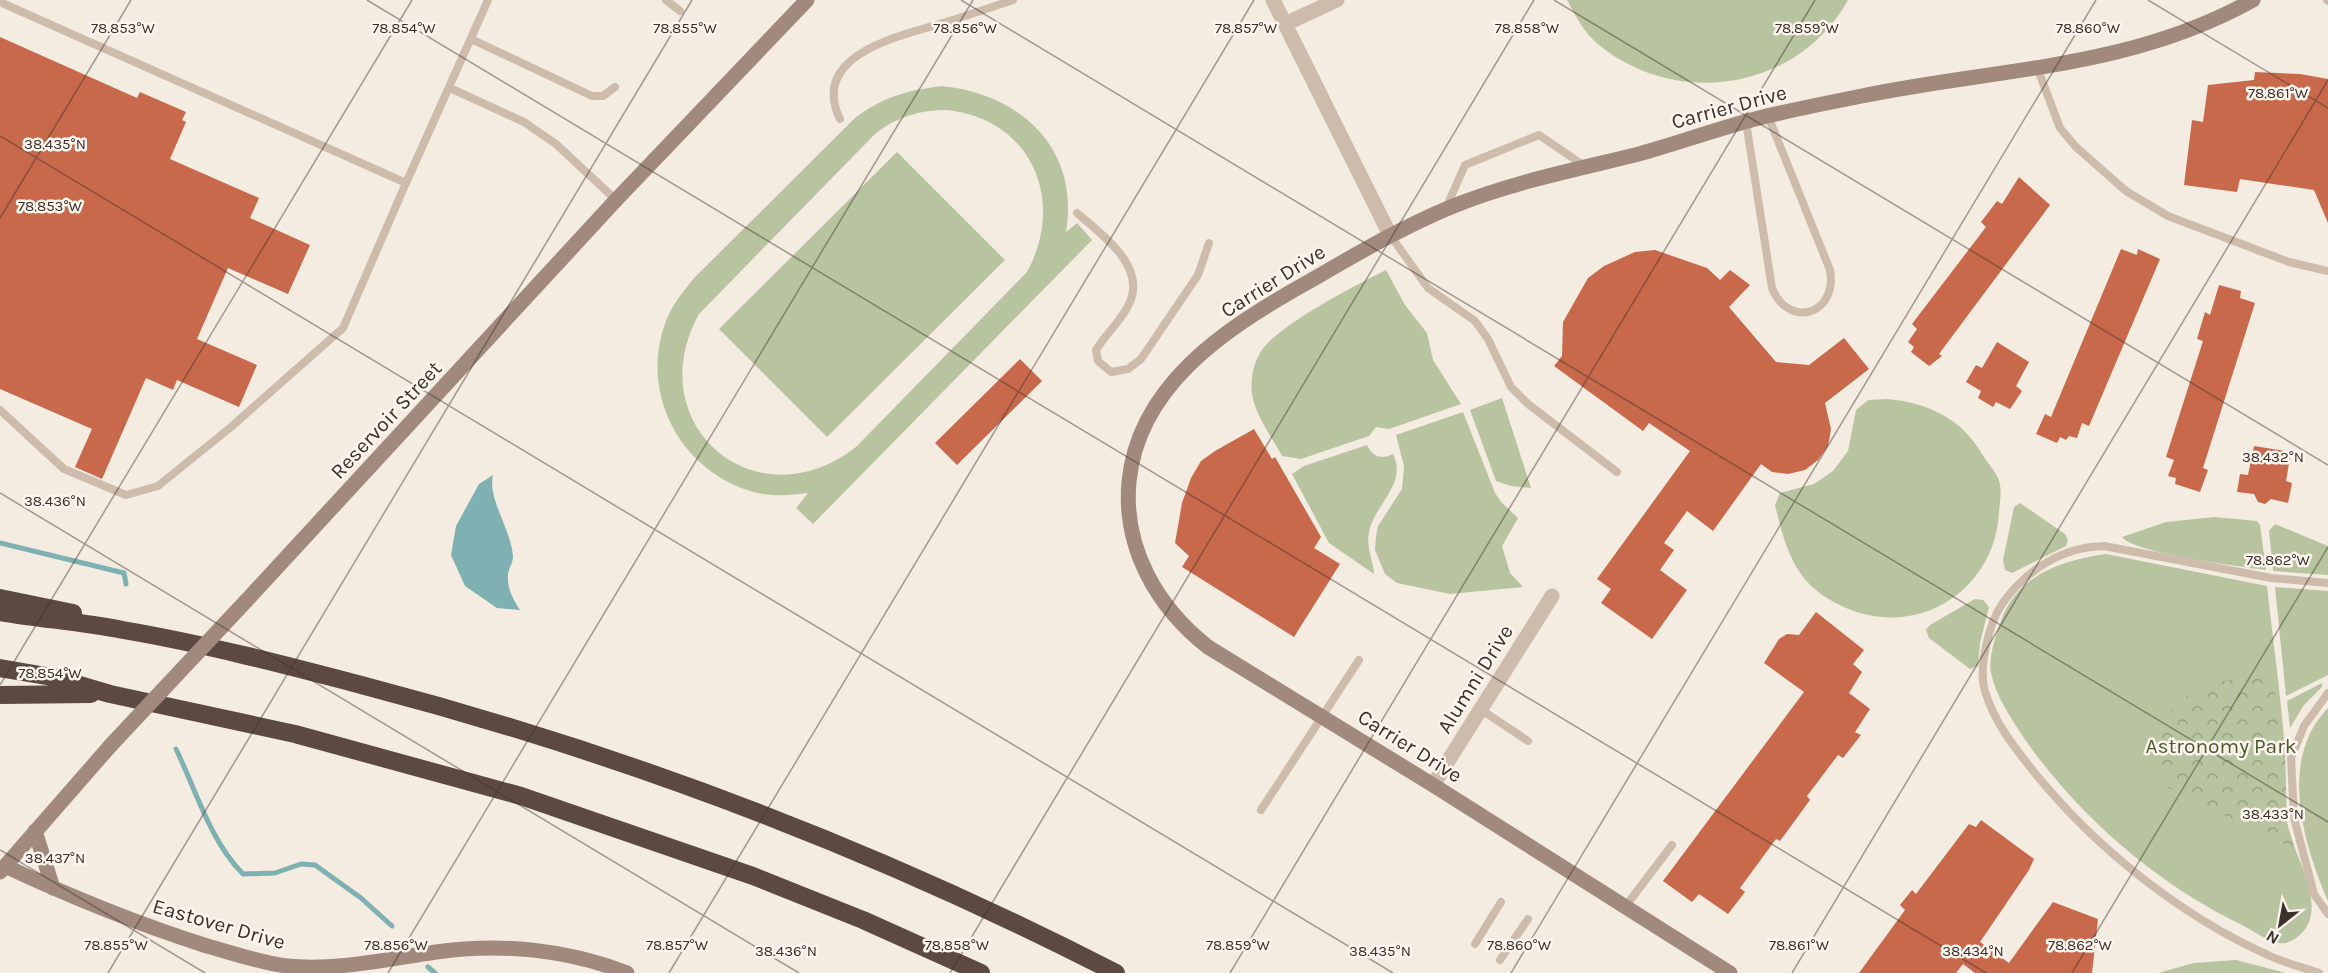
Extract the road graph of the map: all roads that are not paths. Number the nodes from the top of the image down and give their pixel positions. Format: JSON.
{"nodes":[{"id":1,"x":488,"y":0,"type":"edge"},
{"id":2,"x":666,"y":0,"type":"edge"},
{"id":3,"x":807,"y":0,"type":"edge"},
{"id":4,"x":1012,"y":0,"type":"edge"},
{"id":5,"x":1273,"y":0,"type":"edge"},
{"id":6,"x":1337,"y":0,"type":"edge"},
{"id":7,"x":2253,"y":0,"type":"edge"},
{"id":8,"x":0,"y":2,"type":"edge"},
{"id":9,"x":680,"y":10,"type":"dead end"},
{"id":10,"x":1285,"y":24,"type":"junction"},
{"id":11,"x":471,"y":39,"type":"junction"},
{"id":12,"x":2037,"y":67,"type":"junction"},
{"id":13,"x":615,"y":87,"type":"dead end"},
{"id":14,"x":450,"y":88,"type":"junction"},
{"id":15,"x":1768,"y":116,"type":"junction"},
{"id":16,"x":840,"y":118,"type":"dead end"},
{"id":17,"x":1746,"y":122,"type":"junction"},
{"id":18,"x":1587,"y":167,"type":"junction"},
{"id":19,"x":406,"y":183,"type":"junction"},
{"id":20,"x":616,"y":200,"type":"junction"},
{"id":21,"x":1445,"y":209,"type":"junction"},
{"id":22,"x":1077,"y":213,"type":"dead end"},
{"id":23,"x":1390,"y":235,"type":"junction"},
{"id":24,"x":1209,"y":243,"type":"dead end"},
{"id":25,"x":2328,"y":271,"type":"edge"},
{"id":26,"x":0,"y":410,"type":"edge"},
{"id":27,"x":1617,"y":472,"type":"dead end"},
{"id":28,"x":2328,"y":583,"type":"edge"},
{"id":29,"x":1552,"y":596,"type":"dead end"},
{"id":30,"x":0,"y":598,"type":"edge"},
{"id":31,"x":0,"y":612,"type":"edge"},
{"id":32,"x":121,"y":629,"type":"junction"},
{"id":33,"x":1359,"y":660,"type":"dead end"},
{"id":34,"x":0,"y":668,"type":"edge"},
{"id":35,"x":2328,"y":693,"type":"edge"},
{"id":36,"x":110,"y":694,"type":"junction"},
{"id":37,"x":0,"y":695,"type":"edge"},
{"id":38,"x":1480,"y":709,"type":"junction"},
{"id":39,"x":1322,"y":716,"type":"junction"},
{"id":40,"x":1528,"y":741,"type":"dead end"},
{"id":41,"x":1433,"y":785,"type":"junction"},
{"id":42,"x":1261,"y":810,"type":"dead end"},
{"id":43,"x":35,"y":831,"type":"junction"},
{"id":44,"x":1672,"y":845,"type":"dead end"},
{"id":45,"x":3,"y":869,"type":"edge"},
{"id":46,"x":53,"y":888,"type":"junction"},
{"id":47,"x":1501,"y":902,"type":"dead end"},
{"id":48,"x":1625,"y":907,"type":"junction"},
{"id":49,"x":2328,"y":914,"type":"edge"},
{"id":50,"x":1528,"y":919,"type":"dead end"},
{"id":51,"x":1475,"y":944,"type":"dead end"},
{"id":52,"x":1500,"y":960,"type":"dead end"},
{"id":53,"x":627,"y":973,"type":"edge"},
{"id":54,"x":981,"y":973,"type":"edge"},
{"id":55,"x":1116,"y":973,"type":"edge"},
{"id":56,"x":1730,"y":973,"type":"edge"},
{"id":57,"x":2319,"y":973,"type":"edge"}],
"edges":[{"from":1,"to":11,"type":"lane"},
{"from":2,"to":9,"type":"lane"},
{"from":3,"to":20,"type":"street","name":"Reservoir Street"},
{"from":4,"to":16,"type":"lane"},
{"from":5,"to":10,"type":"street"},
{"from":6,"to":10,"type":"street"},
{"from":7,"to":12,"type":"street","name":"Carrier Drive"},
{"from":8,"to":19,"type":"lane"},
{"from":10,"to":23,"type":"street"},
{"from":11,"to":13,"type":"lane"},
{"from":11,"to":14,"type":"lane"},
{"from":12,"to":15,"type":"street","name":"Carrier Drive"},
{"from":12,"to":25,"type":"lane"},
{"from":14,"to":19,"type":"lane"},
{"from":14,"to":20,"type":"lane"},
{"from":15,"to":17,"type":"street","name":"Carrier Drive"},
{"from":15,"to":17,"type":"lane"},
{"from":17,"to":18,"type":"street","name":"Carrier Drive"},
{"from":18,"to":21,"type":"street","name":"Carrier Drive"},
{"from":18,"to":21,"type":"lane"},
{"from":19,"to":26,"type":"lane"},
{"from":20,"to":43,"type":"street","name":"Reservoir Street","bridge":true},
{"from":21,"to":23,"type":"street","name":"Carrier Drive"},
{"from":22,"to":24,"type":"lane"},
{"from":23,"to":27,"type":"lane"},
{"from":23,"to":39,"type":"street","name":"Carrier Drive"},
{"from":28,"to":57,"type":"lane"},
{"from":29,"to":38,"type":"street","name":"Alumni Drive"},
{"from":30,"to":32,"type":"highway"},
{"from":31,"to":32,"type":"highway"},
{"from":32,"to":55,"type":"highway"},
{"from":33,"to":39,"type":"lane"},
{"from":34,"to":36,"type":"highway"},
{"from":35,"to":49,"type":"lane"},
{"from":36,"to":37,"type":"highway"},
{"from":36,"to":54,"type":"highway"},
{"from":38,"to":40,"type":"lane"},
{"from":38,"to":41,"type":"street","name":"Alumni Drive"},
{"from":39,"to":41,"type":"street","name":"Carrier Drive"},
{"from":39,"to":42,"type":"lane"},
{"from":41,"to":48,"type":"street","name":"Carrier Drive"},
{"from":43,"to":45,"type":"street","name":"Reservoir Street"},
{"from":43,"to":46,"type":"street"},
{"from":44,"to":48,"type":"lane"},
{"from":45,"to":46,"type":"street","name":"Eastover Drive"},
{"from":46,"to":53,"type":"street","name":"Eastover Drive"},
{"from":47,"to":51,"type":"lane"},
{"from":48,"to":56,"type":"street","name":"Carrier Drive"},
{"from":50,"to":52,"type":"lane"}]}
